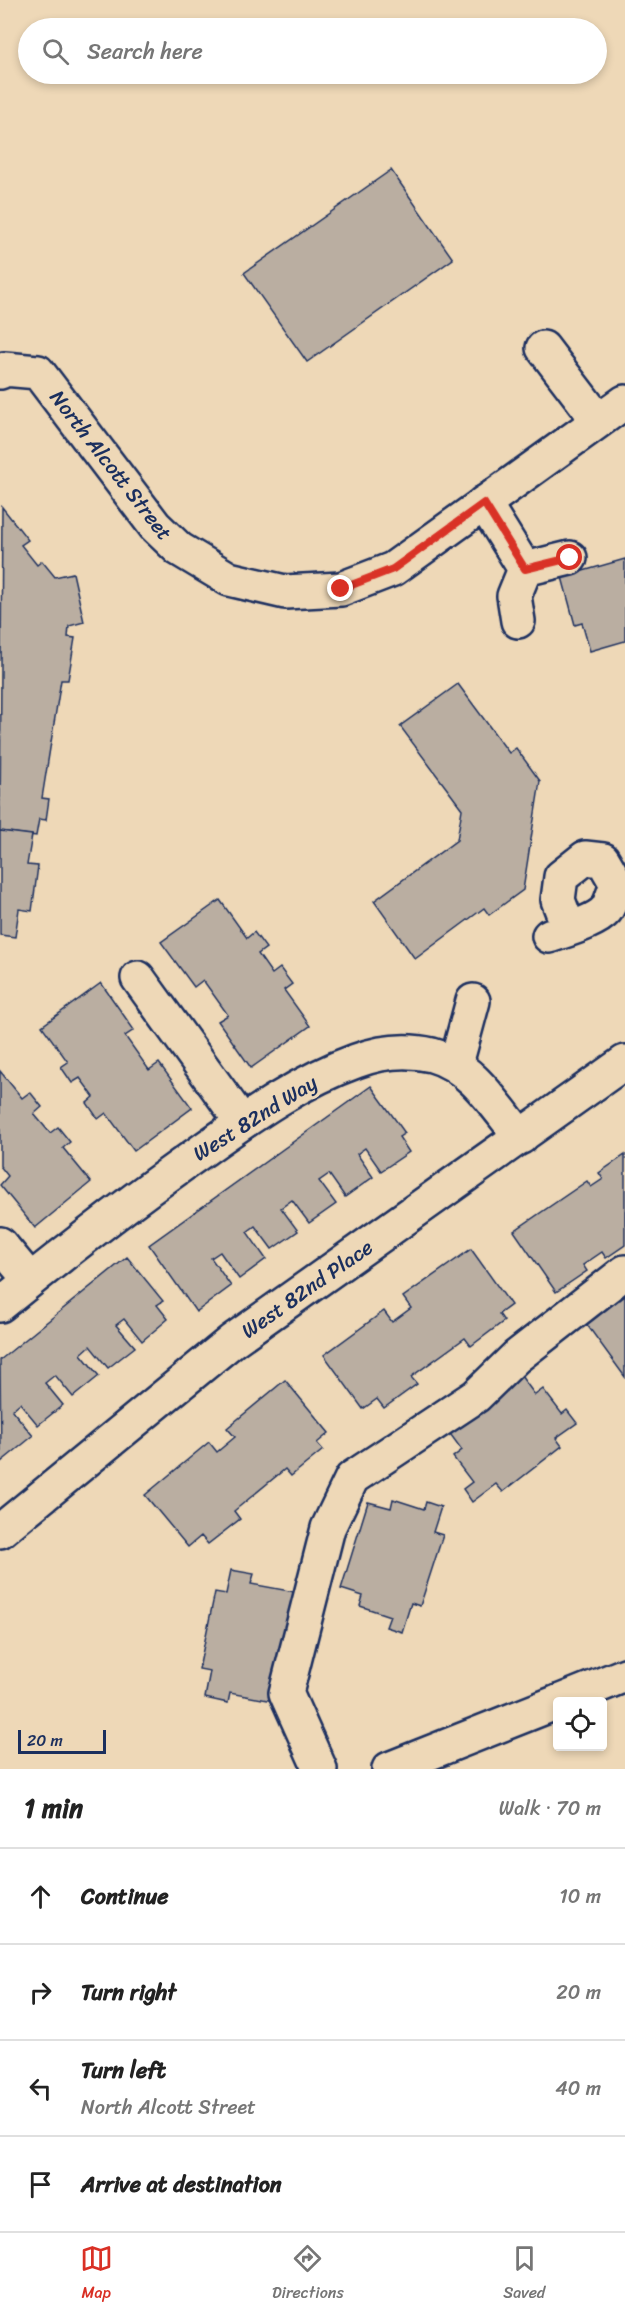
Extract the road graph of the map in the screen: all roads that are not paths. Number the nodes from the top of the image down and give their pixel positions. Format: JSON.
{"nodes":[{"id":1,"x":543,"y":348,"type":"dead end"},
{"id":2,"x":0,"y":372,"type":"edge"},
{"id":3,"x":625,"y":402,"type":"edge"},
{"id":4,"x":598,"y":420,"type":"junction"},
{"id":5,"x":484,"y":503,"type":"junction"},
{"id":6,"x":570,"y":558,"type":"dead end"},
{"id":7,"x":525,"y":569,"type":"junction"},
{"id":8,"x":518,"y":621,"type":"dead end"},
{"id":9,"x":138,"y":978,"type":"dead end"},
{"id":10,"x":472,"y":1001,"type":"dead end"},
{"id":11,"x":625,"y":1062,"type":"edge"},
{"id":12,"x":456,"y":1064,"type":"junction"},
{"id":13,"x":242,"y":1122,"type":"junction"},
{"id":14,"x":521,"y":1137,"type":"junction"},
{"id":15,"x":0,"y":1244,"type":"edge"},
{"id":16,"x":625,"y":1272,"type":"edge"},
{"id":17,"x":30,"y":1280,"type":"junction"},
{"id":18,"x":0,"y":1305,"type":"edge"},
{"id":19,"x":0,"y":1530,"type":"edge"},
{"id":20,"x":625,"y":1675,"type":"edge"},
{"id":21,"x":570,"y":1697,"type":"edge"},
{"id":22,"x":553,"y":1704,"type":"edge"},
{"id":23,"x":320,"y":1769,"type":"edge"},
{"id":24,"x":389,"y":1769,"type":"edge"}],
"edges":[{"from":1,"to":4,"type":"street"},
{"from":2,"to":5,"type":"street","name":"North Alcott Street"},
{"from":3,"to":4,"type":"street","name":"North Alcott Street"},
{"from":4,"to":5,"type":"street","name":"North Alcott Street"},
{"from":5,"to":7,"type":"street"},
{"from":6,"to":7,"type":"street"},
{"from":7,"to":8,"type":"street"},
{"from":9,"to":13,"type":"street"},
{"from":10,"to":12,"type":"street"},
{"from":11,"to":14,"type":"street","name":"West 82nd Place"},
{"from":12,"to":13,"type":"street","name":"West 82nd Way"},
{"from":12,"to":14,"type":"street","name":"West 82nd Way"},
{"from":13,"to":17,"type":"street","name":"West 82nd Way"},
{"from":14,"to":19,"type":"street","name":"West 82nd Place"},
{"from":15,"to":17,"type":"street"},
{"from":16,"to":23,"type":"street"},
{"from":17,"to":18,"type":"street","name":"West 82nd Way"},
{"from":20,"to":21,"type":"street"},
{"from":22,"to":24,"type":"street"}]}
